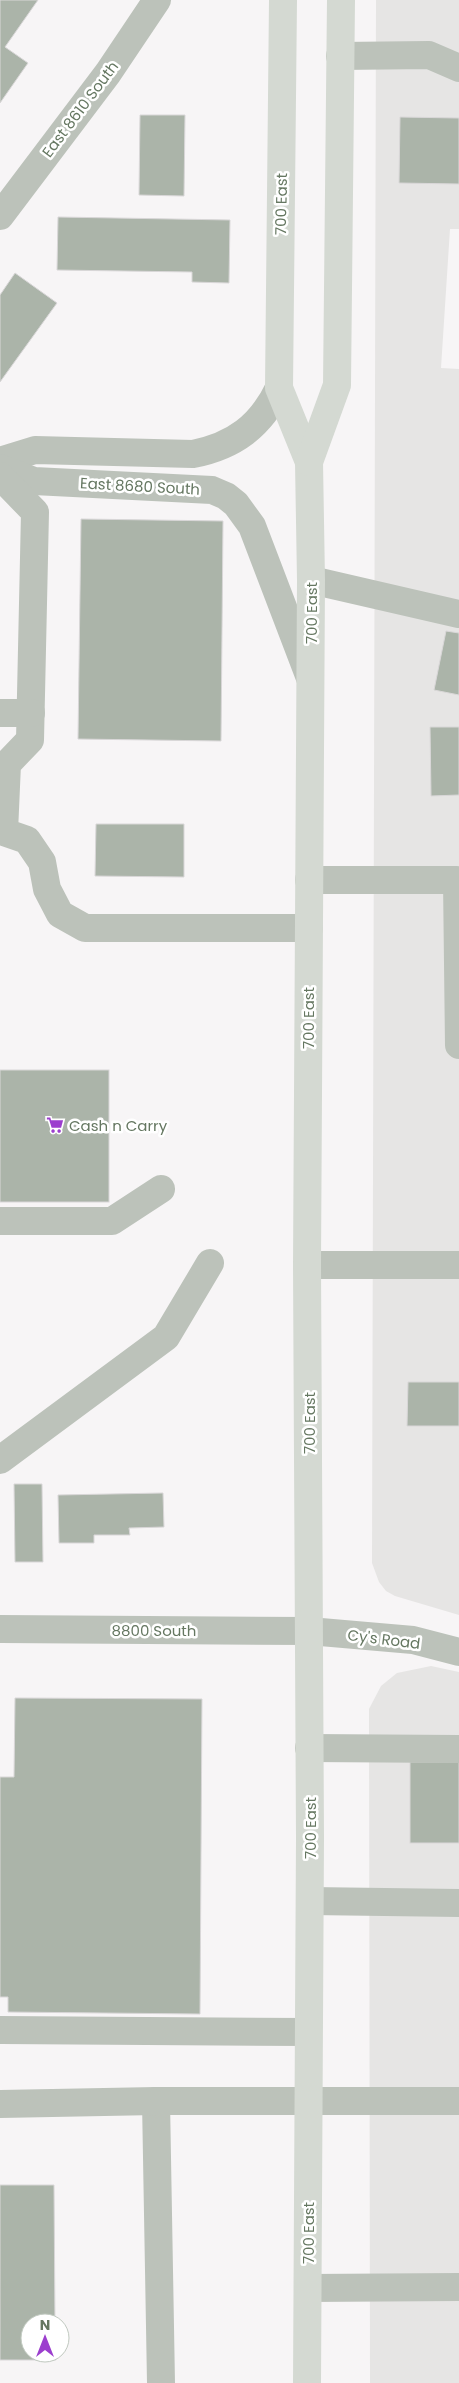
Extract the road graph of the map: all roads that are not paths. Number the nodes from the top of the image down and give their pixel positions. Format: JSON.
{"nodes":[{"id":1,"x":157,"y":0,"type":"edge"},
{"id":2,"x":283,"y":0,"type":"edge"},
{"id":3,"x":340,"y":0,"type":"edge"},
{"id":4,"x":340,"y":56,"type":"junction"},
{"id":5,"x":459,"y":68,"type":"edge"},
{"id":6,"x":0,"y":216,"type":"edge"},
{"id":7,"x":279,"y":388,"type":"junction"},
{"id":8,"x":0,"y":461,"type":"edge"},
{"id":9,"x":309,"y":462,"type":"junction"},
{"id":10,"x":0,"y":468,"type":"edge"},
{"id":11,"x":0,"y":476,"type":"edge"},
{"id":12,"x":312,"y":580,"type":"junction"},
{"id":13,"x":459,"y":614,"type":"edge"},
{"id":14,"x":311,"y":679,"type":"junction"},
{"id":15,"x":0,"y":713,"type":"edge"},
{"id":16,"x":31,"y":713,"type":"junction"},
{"id":17,"x":2,"y":832,"type":"edge"},
{"id":18,"x":309,"y":880,"type":"junction"},
{"id":19,"x":308,"y":928,"type":"junction"},
{"id":20,"x":459,"y":1045,"type":"edge"},
{"id":21,"x":160,"y":1189,"type":"dead end"},
{"id":22,"x":0,"y":1221,"type":"edge"},
{"id":23,"x":210,"y":1263,"type":"dead end"},
{"id":24,"x":307,"y":1265,"type":"junction"},
{"id":25,"x":459,"y":1265,"type":"edge"},
{"id":26,"x":0,"y":1460,"type":"edge"},
{"id":27,"x":0,"y":1629,"type":"edge"},
{"id":28,"x":308,"y":1631,"type":"junction"},
{"id":29,"x":459,"y":1652,"type":"edge"},
{"id":30,"x":309,"y":1748,"type":"junction"},
{"id":31,"x":459,"y":1749,"type":"edge"},
{"id":32,"x":310,"y":1900,"type":"junction"},
{"id":33,"x":459,"y":1902,"type":"edge"},
{"id":34,"x":0,"y":2030,"type":"edge"},
{"id":35,"x":308,"y":2032,"type":"junction"},
{"id":36,"x":156,"y":2101,"type":"junction"},
{"id":37,"x":308,"y":2101,"type":"junction"},
{"id":38,"x":459,"y":2101,"type":"edge"},
{"id":39,"x":0,"y":2104,"type":"edge"},
{"id":40,"x":459,"y":2287,"type":"edge"},
{"id":41,"x":308,"y":2288,"type":"junction"},
{"id":42,"x":161,"y":2383,"type":"edge"},
{"id":43,"x":307,"y":2383,"type":"edge"}],
"edges":[{"from":1,"to":6,"type":"street","name":"East 8610 South"},
{"from":2,"to":7,"type":"main road","name":"700 East"},
{"from":3,"to":4,"type":"main road","name":"700 East"},
{"from":4,"to":5,"type":"street"},
{"from":4,"to":9,"type":"main road","name":"700 East"},
{"from":7,"to":8,"type":"street"},
{"from":7,"to":9,"type":"main road","name":"700 East"},
{"from":9,"to":12,"type":"main road","name":"700 East"},
{"from":10,"to":14,"type":"street","name":"East 8680 South"},
{"from":11,"to":16,"type":"street"},
{"from":12,"to":13,"type":"street"},
{"from":12,"to":14,"type":"main road","name":"700 East"},
{"from":14,"to":18,"type":"main road","name":"700 East"},
{"from":15,"to":16,"type":"street"},
{"from":16,"to":17,"type":"street"},
{"from":17,"to":19,"type":"street"},
{"from":18,"to":19,"type":"main road","name":"700 East"},
{"from":18,"to":20,"type":"street"},
{"from":19,"to":24,"type":"main road","name":"700 East"},
{"from":21,"to":22,"type":"street"},
{"from":23,"to":26,"type":"street"},
{"from":24,"to":25,"type":"street"},
{"from":24,"to":28,"type":"main road","name":"700 East"},
{"from":27,"to":28,"type":"street","name":"8800 South"},
{"from":28,"to":29,"type":"street","name":"Cy's Road"},
{"from":28,"to":30,"type":"main road","name":"700 East"},
{"from":30,"to":31,"type":"street"},
{"from":30,"to":32,"type":"main road","name":"700 East"},
{"from":32,"to":33,"type":"street"},
{"from":32,"to":35,"type":"main road","name":"700 East"},
{"from":34,"to":35,"type":"street"},
{"from":35,"to":37,"type":"main road","name":"700 East"},
{"from":36,"to":37,"type":"street"},
{"from":36,"to":39,"type":"street"},
{"from":36,"to":42,"type":"street"},
{"from":37,"to":38,"type":"street"},
{"from":37,"to":41,"type":"main road","name":"700 East"},
{"from":40,"to":41,"type":"street"},
{"from":41,"to":43,"type":"main road","name":"700 East"}]}
